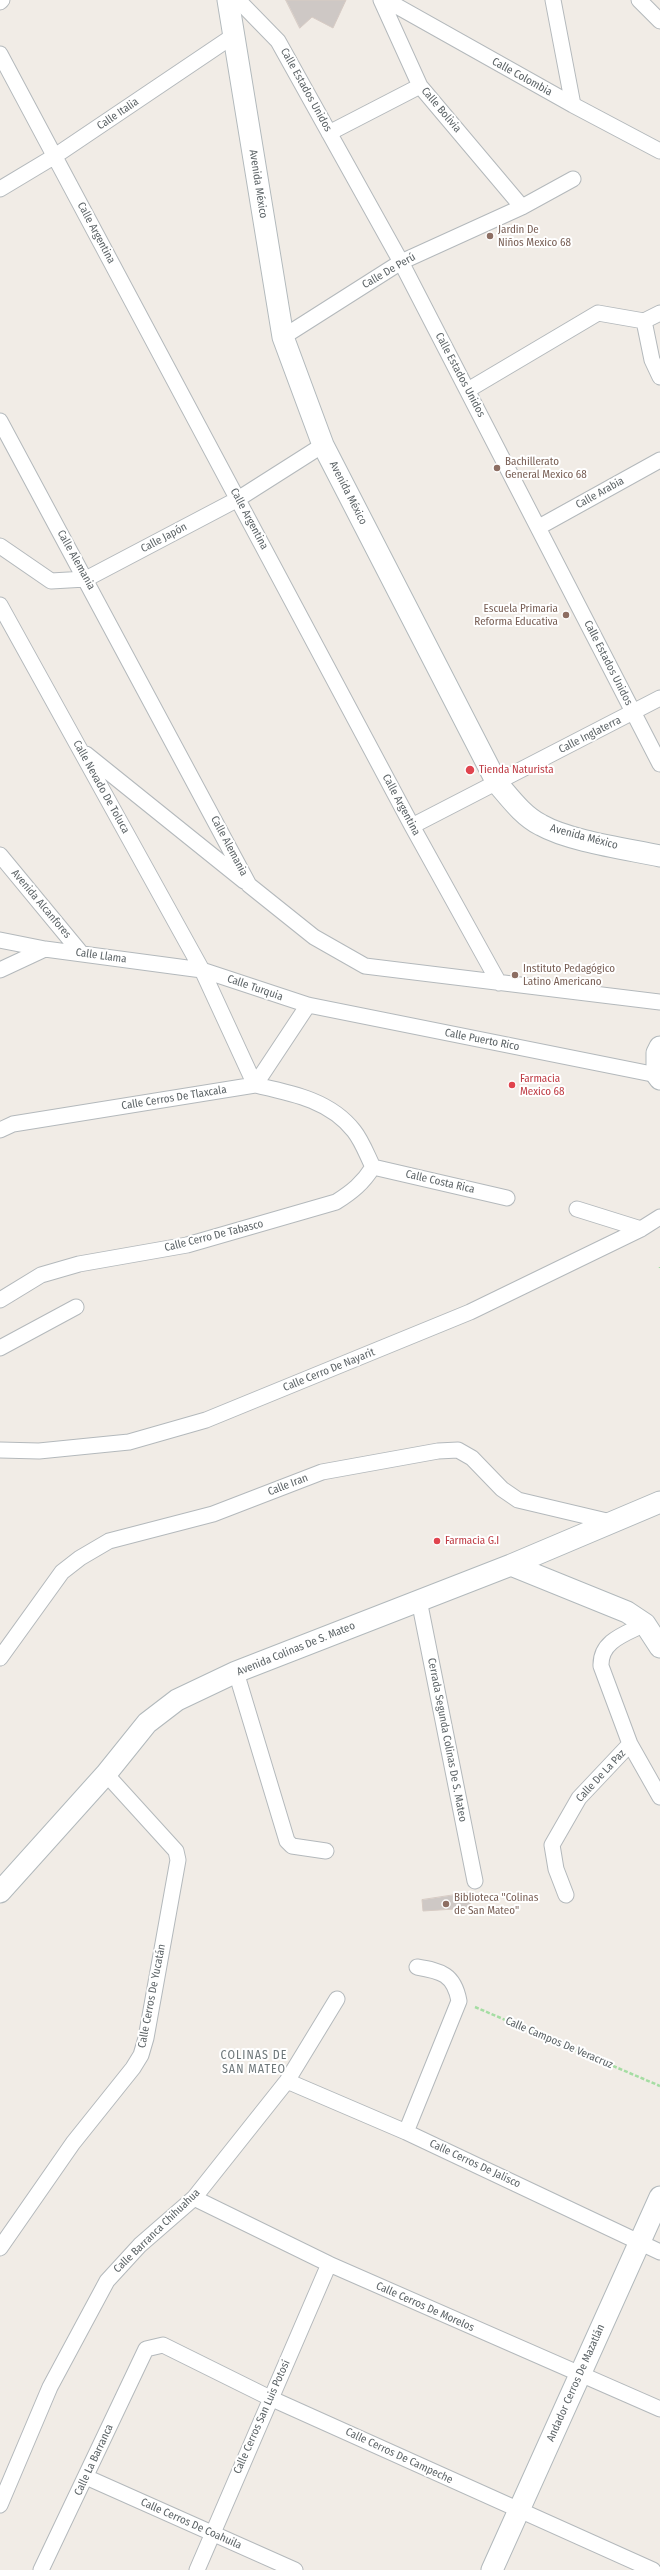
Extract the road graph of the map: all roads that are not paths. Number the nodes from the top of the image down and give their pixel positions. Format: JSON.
{"nodes":[{"id":1,"x":228,"y":0,"type":"edge"},
{"id":2,"x":238,"y":0,"type":"edge"},
{"id":3,"x":381,"y":0,"type":"edge"},
{"id":4,"x":386,"y":0,"type":"edge"},
{"id":5,"x":553,"y":0,"type":"edge"},
{"id":6,"x":639,"y":0,"type":"edge"},
{"id":7,"x":660,"y":20,"type":"edge"},
{"id":8,"x":233,"y":36,"type":"junction"},
{"id":9,"x":0,"y":54,"type":"edge"},
{"id":10,"x":420,"y":86,"type":"junction"},
{"id":11,"x":573,"y":105,"type":"junction"},
{"id":12,"x":330,"y":133,"type":"junction"},
{"id":13,"x":660,"y":151,"type":"edge"},
{"id":14,"x":55,"y":156,"type":"junction"},
{"id":15,"x":573,"y":179,"type":"dead end"},
{"id":16,"x":0,"y":189,"type":"edge"},
{"id":17,"x":522,"y":207,"type":"junction"},
{"id":18,"x":401,"y":262,"type":"junction"},
{"id":19,"x":660,"y":313,"type":"edge"},
{"id":20,"x":644,"y":321,"type":"junction"},
{"id":21,"x":283,"y":337,"type":"junction"},
{"id":22,"x":660,"y":377,"type":"edge"},
{"id":23,"x":468,"y":390,"type":"junction"},
{"id":24,"x":0,"y":421,"type":"edge"},
{"id":25,"x":323,"y":445,"type":"junction"},
{"id":26,"x":660,"y":460,"type":"edge"},
{"id":27,"x":238,"y":499,"type":"junction"},
{"id":28,"x":539,"y":526,"type":"junction"},
{"id":29,"x":0,"y":546,"type":"edge"},
{"id":30,"x":86,"y":579,"type":"junction"},
{"id":31,"x":0,"y":605,"type":"edge"},
{"id":32,"x":660,"y":698,"type":"edge"},
{"id":33,"x":634,"y":713,"type":"junction"},
{"id":34,"x":80,"y":749,"type":"junction"},
{"id":35,"x":660,"y":764,"type":"edge"},
{"id":36,"x":497,"y":783,"type":"junction"},
{"id":37,"x":412,"y":826,"type":"junction"},
{"id":38,"x":0,"y":855,"type":"edge"},
{"id":39,"x":660,"y":856,"type":"edge"},
{"id":40,"x":249,"y":885,"type":"junction"},
{"id":41,"x":0,"y":940,"type":"edge"},
{"id":42,"x":45,"y":949,"type":"junction"},
{"id":43,"x":81,"y":953,"type":"junction"},
{"id":44,"x":0,"y":970,"type":"edge"},
{"id":45,"x":202,"y":970,"type":"junction"},
{"id":46,"x":499,"y":983,"type":"junction"},
{"id":47,"x":660,"y":1002,"type":"edge"},
{"id":48,"x":308,"y":1005,"type":"junction"},
{"id":49,"x":660,"y":1047,"type":"edge"},
{"id":50,"x":658,"y":1077,"type":"edge"},
{"id":51,"x":255,"y":1085,"type":"junction"},
{"id":52,"x":0,"y":1130,"type":"edge"},
{"id":53,"x":373,"y":1167,"type":"junction"},
{"id":54,"x":507,"y":1198,"type":"dead end"},
{"id":55,"x":577,"y":1210,"type":"dead end"},
{"id":56,"x":660,"y":1217,"type":"edge"},
{"id":57,"x":641,"y":1229,"type":"junction"},
{"id":58,"x":0,"y":1300,"type":"edge"},
{"id":59,"x":76,"y":1306,"type":"dead end"},
{"id":60,"x":0,"y":1348,"type":"edge"},
{"id":61,"x":0,"y":1450,"type":"edge"},
{"id":62,"x":660,"y":1502,"type":"edge"},
{"id":63,"x":611,"y":1522,"type":"junction"},
{"id":64,"x":510,"y":1565,"type":"junction"},
{"id":65,"x":419,"y":1600,"type":"junction"},
{"id":66,"x":645,"y":1624,"type":"junction"},
{"id":67,"x":660,"y":1647,"type":"edge"},
{"id":68,"x":0,"y":1658,"type":"edge"},
{"id":69,"x":236,"y":1672,"type":"junction"},
{"id":70,"x":630,"y":1744,"type":"junction"},
{"id":71,"x":106,"y":1774,"type":"junction"},
{"id":72,"x":660,"y":1797,"type":"edge"},
{"id":73,"x":326,"y":1851,"type":"dead end"},
{"id":74,"x":475,"y":1881,"type":"dead end"},
{"id":75,"x":0,"y":1892,"type":"edge"},
{"id":76,"x":566,"y":1896,"type":"dead end"},
{"id":77,"x":417,"y":1967,"type":"dead end"},
{"id":78,"x":337,"y":1999,"type":"dead end"},
{"id":79,"x":287,"y":2081,"type":"junction"},
{"id":80,"x":406,"y":2132,"type":"junction"},
{"id":81,"x":660,"y":2197,"type":"edge"},
{"id":82,"x":194,"y":2198,"type":"junction"},
{"id":83,"x":640,"y":2243,"type":"junction"},
{"id":84,"x":0,"y":2248,"type":"edge"},
{"id":85,"x":660,"y":2252,"type":"edge"},
{"id":86,"x":329,"y":2264,"type":"junction"},
{"id":87,"x":146,"y":2349,"type":"joint"},
{"id":88,"x":579,"y":2375,"type":"junction"},
{"id":89,"x":270,"y":2398,"type":"junction"},
{"id":90,"x":660,"y":2409,"type":"edge"},
{"id":91,"x":86,"y":2477,"type":"junction"},
{"id":92,"x":0,"y":2505,"type":"edge"},
{"id":93,"x":518,"y":2511,"type":"junction"},
{"id":94,"x":211,"y":2533,"type":"junction"},
{"id":95,"x":41,"y":2570,"type":"edge"},
{"id":96,"x":197,"y":2570,"type":"edge"},
{"id":97,"x":296,"y":2570,"type":"edge"},
{"id":98,"x":492,"y":2570,"type":"edge"},
{"id":99,"x":653,"y":2570,"type":"edge"}],
"edges":[{"from":1,"to":8,"type":"street","name":"Avenida México"},
{"from":2,"to":12,"type":"street","name":"Calle Estados Unidos"},
{"from":3,"to":10,"type":"street","name":"Calle Bolivia"},
{"from":4,"to":11,"type":"street","name":"Calle Colombia"},
{"from":5,"to":11,"type":"street"},
{"from":6,"to":7,"type":"street"},
{"from":8,"to":14,"type":"street","name":"Calle Italia"},
{"from":8,"to":21,"type":"street","name":"Avenida México"},
{"from":9,"to":14,"type":"street","name":"Calle Argentina"},
{"from":10,"to":12,"type":"street"},
{"from":10,"to":17,"type":"street","name":"Calle Bolivia"},
{"from":11,"to":13,"type":"street","name":"Calle Colombia"},
{"from":12,"to":18,"type":"street","name":"Calle Estados Unidos"},
{"from":14,"to":16,"type":"street","name":"Calle Italia"},
{"from":14,"to":27,"type":"street","name":"Calle Argentina"},
{"from":15,"to":17,"type":"street","name":"Calle De Perú"},
{"from":17,"to":18,"type":"street","name":"Calle De Perú"},
{"from":18,"to":21,"type":"street","name":"Calle De Perú"},
{"from":18,"to":23,"type":"street","name":"Calle Estados Unidos"},
{"from":19,"to":20,"type":"street"},
{"from":20,"to":22,"type":"street"},
{"from":20,"to":23,"type":"street"},
{"from":21,"to":25,"type":"street","name":"Avenida México"},
{"from":23,"to":28,"type":"street","name":"Calle Estados Unidos"},
{"from":24,"to":30,"type":"street","name":"Calle Alemania"},
{"from":25,"to":27,"type":"street","name":"Calle Japón"},
{"from":25,"to":36,"type":"street","name":"Avenida México"},
{"from":26,"to":28,"type":"street","name":"Calle Arabia"},
{"from":27,"to":30,"type":"street","name":"Calle Japón"},
{"from":27,"to":37,"type":"street","name":"Calle Argentina"},
{"from":28,"to":33,"type":"street","name":"Calle Estados Unidos"},
{"from":29,"to":30,"type":"street","name":"Calle Japón"},
{"from":30,"to":40,"type":"street","name":"Calle Alemania"},
{"from":31,"to":34,"type":"street","name":"Calle Nevado De Toluca"},
{"from":32,"to":33,"type":"street","name":"Calle Inglaterra"},
{"from":33,"to":35,"type":"street","name":"Calle Estados Unidos"},
{"from":33,"to":36,"type":"street","name":"Calle Inglaterra"},
{"from":34,"to":40,"type":"street"},
{"from":34,"to":45,"type":"street","name":"Calle Nevado De Toluca"},
{"from":36,"to":37,"type":"street","name":"Calle Inglaterra"},
{"from":36,"to":39,"type":"street","name":"Avenida México"},
{"from":37,"to":46,"type":"street","name":"Calle Argentina"},
{"from":38,"to":43,"type":"street","name":"Avenida Alcanfores"},
{"from":40,"to":46,"type":"street","name":"Calle Alemania"},
{"from":41,"to":42,"type":"street","name":"Calle Llama"},
{"from":42,"to":43,"type":"street","name":"Calle Llama"},
{"from":42,"to":44,"type":"street"},
{"from":43,"to":45,"type":"street","name":"Calle Llama"},
{"from":45,"to":48,"type":"street","name":"Calle Turquia"},
{"from":45,"to":51,"type":"street","name":"Calle Nevado De Toluca"},
{"from":46,"to":47,"type":"street","name":"Calle Alemania"},
{"from":48,"to":50,"type":"street","name":"Calle Puerto Rico"},
{"from":48,"to":51,"type":"street"},
{"from":49,"to":50,"type":"street"},
{"from":51,"to":52,"type":"street","name":"Calle Cerros De Tlaxcala"},
{"from":51,"to":53,"type":"street"},
{"from":53,"to":54,"type":"street","name":"Calle Costa Rica"},
{"from":53,"to":58,"type":"street","name":"Calle Cerro De Tabasco"},
{"from":55,"to":57,"type":"street"},
{"from":56,"to":57,"type":"street"},
{"from":57,"to":61,"type":"street","name":"Calle Cerro De Nayarit"},
{"from":59,"to":60,"type":"street"},
{"from":62,"to":63,"type":"street","name":"Avenida Colinas De S. Mateo"},
{"from":63,"to":64,"type":"street","name":"Avenida Colinas De S. Mateo"},
{"from":63,"to":68,"type":"street","name":"Calle Iran"},
{"from":64,"to":65,"type":"street","name":"Avenida Colinas De S. Mateo"},
{"from":64,"to":66,"type":"street"},
{"from":65,"to":69,"type":"street","name":"Avenida Colinas De S. Mateo"},
{"from":65,"to":74,"type":"street","name":"Cerrada Segunda Colinas De S. Mateo"},
{"from":66,"to":67,"type":"street"},
{"from":66,"to":70,"type":"street"},
{"from":69,"to":71,"type":"street","name":"Avenida Colinas De S. Mateo"},
{"from":69,"to":73,"type":"street"},
{"from":70,"to":72,"type":"street"},
{"from":70,"to":76,"type":"street","name":"Calle De La Paz"},
{"from":71,"to":75,"type":"street","name":"Avenida Colinas De S. Mateo"},
{"from":71,"to":84,"type":"street","name":"Calle Cerros De Yucatán"},
{"from":77,"to":80,"type":"street"},
{"from":78,"to":79,"type":"street","name":"Calle Barranca Chihuahua"},
{"from":79,"to":80,"type":"street","name":"Calle Cerros De Jalisco"},
{"from":79,"to":82,"type":"street","name":"Calle Barranca Chihuahua"},
{"from":80,"to":83,"type":"street","name":"Calle Cerros De Jalisco"},
{"from":81,"to":83,"type":"street","name":"Andador Cerros De Mazatlán"},
{"from":82,"to":86,"type":"street","name":"Calle Cerros De Morelos"},
{"from":82,"to":92,"type":"street","name":"Calle Barranca Chihuahua"},
{"from":83,"to":85,"type":"street","name":"Calle Cerros De Jalisco"},
{"from":83,"to":88,"type":"street","name":"Andador Cerros De Mazatlán"},
{"from":86,"to":88,"type":"street","name":"Calle Cerros De Morelos"},
{"from":86,"to":89,"type":"street","name":"Calle Cerros San Luis Potosí"},
{"from":87,"to":89,"type":"street","name":"Calle Cerros De Campeche"},
{"from":87,"to":91,"type":"street","name":"Calle La Barranca"},
{"from":88,"to":90,"type":"street","name":"Calle Cerros De Morelos"},
{"from":88,"to":93,"type":"street","name":"Andador Cerros De Mazatlán"},
{"from":89,"to":93,"type":"street","name":"Calle Cerros De Campeche"},
{"from":89,"to":94,"type":"street","name":"Calle Cerros San Luis Potosí"},
{"from":91,"to":94,"type":"street","name":"Calle Cerros De Coahuila"},
{"from":91,"to":95,"type":"street","name":"Calle La Barranca"},
{"from":93,"to":98,"type":"street","name":"Andador Cerros De Mazatlán"},
{"from":93,"to":99,"type":"street","name":"Calle Cerros De Campeche"},
{"from":94,"to":96,"type":"street","name":"Calle Cerros San Luis Potosí"},
{"from":94,"to":97,"type":"street","name":"Calle Cerros De Coahuila"}]}
